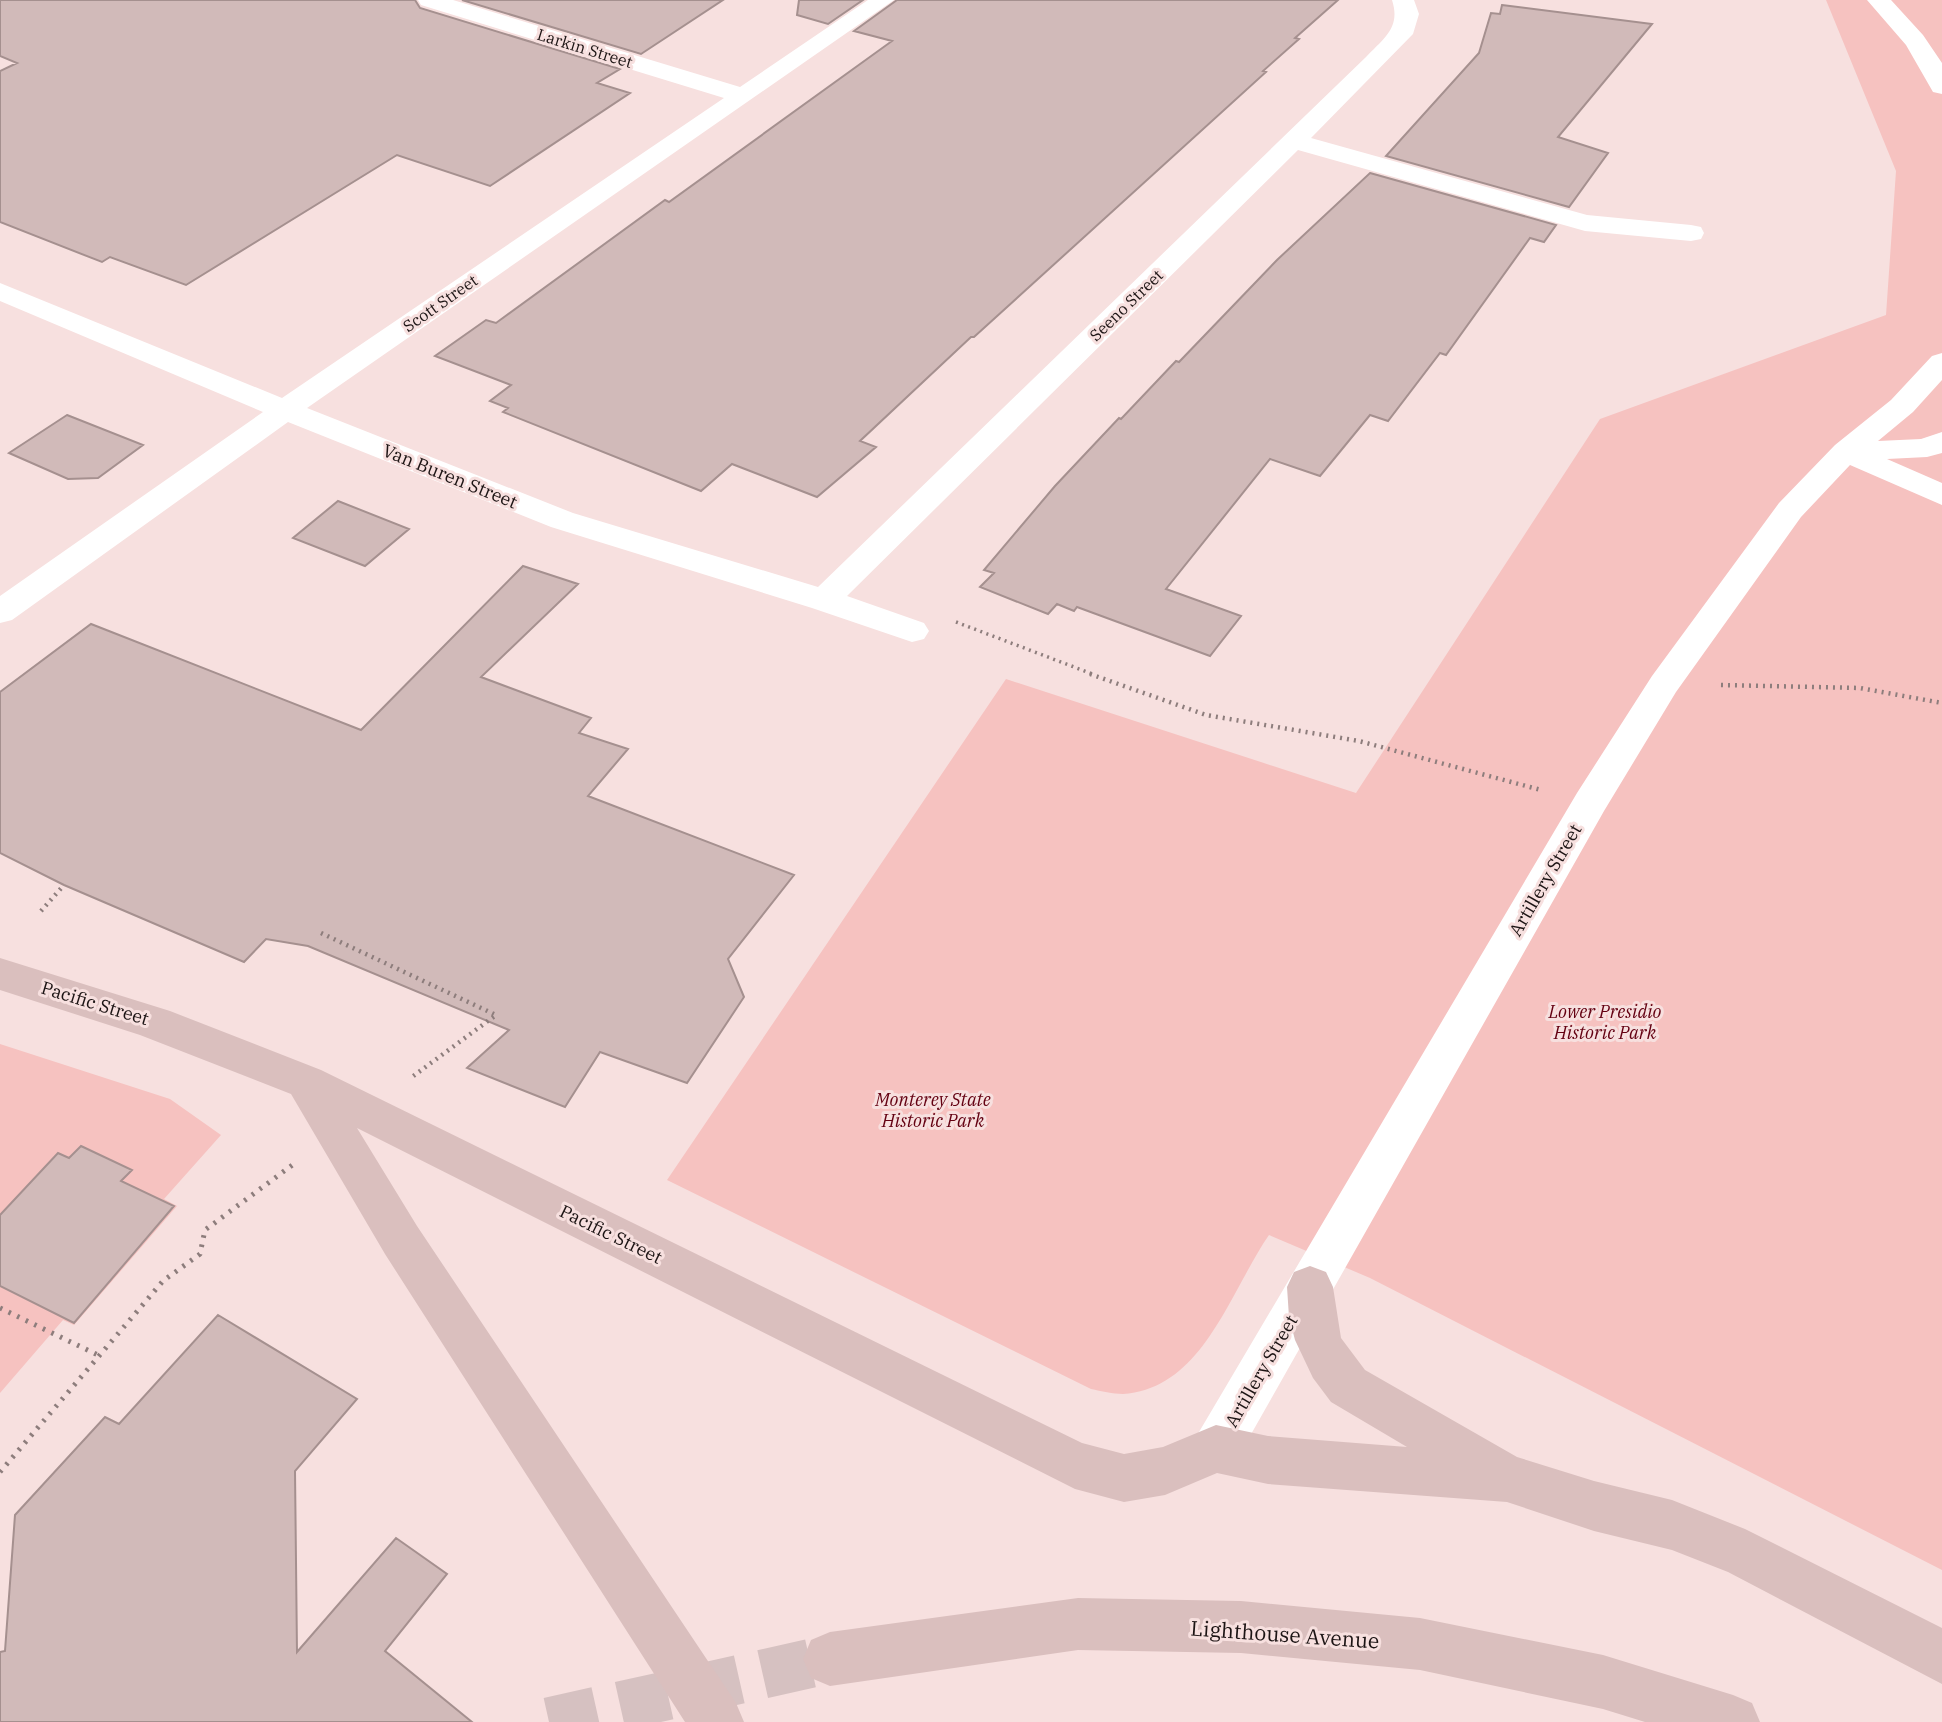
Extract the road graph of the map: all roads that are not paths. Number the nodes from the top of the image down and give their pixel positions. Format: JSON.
{"nodes":[{"id":1,"x":429,"y":0,"type":"edge"},
{"id":2,"x":883,"y":0,"type":"edge"},
{"id":3,"x":1403,"y":0,"type":"edge"},
{"id":4,"x":1878,"y":0,"type":"edge"},
{"id":5,"x":1942,"y":86,"type":"edge"},
{"id":6,"x":741,"y":95,"type":"junction"},
{"id":7,"x":1294,"y":141,"type":"junction"},
{"id":8,"x":1691,"y":233,"type":"dead end"},
{"id":9,"x":0,"y":291,"type":"edge"},
{"id":10,"x":1942,"y":362,"type":"edge"},
{"id":11,"x":285,"y":410,"type":"junction"},
{"id":12,"x":1942,"y":441,"type":"edge"},
{"id":13,"x":1846,"y":452,"type":"junction"},
{"id":14,"x":1942,"y":495,"type":"edge"},
{"id":15,"x":824,"y":600,"type":"junction"},
{"id":16,"x":0,"y":612,"type":"edge"},
{"id":17,"x":912,"y":631,"type":"road end"},
{"id":18,"x":0,"y":974,"type":"edge"},
{"id":19,"x":306,"y":1082,"type":"junction"},
{"id":20,"x":1310,"y":1287,"type":"junction"},
{"id":21,"x":1216,"y":1449,"type":"junction"},
{"id":22,"x":1507,"y":1478,"type":"junction"},
{"id":23,"x":1942,"y":1657,"type":"edge"},
{"id":24,"x":830,"y":1659,"type":"tunnel mouth"},
{"id":25,"x":717,"y":1722,"type":"edge"},
{"id":26,"x":1733,"y":1722,"type":"edge"}],
"edges":[{"from":1,"to":6,"type":"street","name":"Larkin Street"},
{"from":2,"to":6,"type":"street","name":"Scott Street"},
{"from":3,"to":7,"type":"street","name":"Seeno Street"},
{"from":4,"to":5,"type":"street"},
{"from":6,"to":11,"type":"street","name":"Scott Street"},
{"from":7,"to":8,"type":"street"},
{"from":7,"to":15,"type":"street","name":"Seeno Street"},
{"from":9,"to":11,"type":"street","name":"Van Buren Street"},
{"from":10,"to":13,"type":"street","name":"Artillery Street"},
{"from":11,"to":15,"type":"street","name":"Van Buren Street"},
{"from":11,"to":16,"type":"street","name":"Scott Street"},
{"from":12,"to":13,"type":"street"},
{"from":13,"to":14,"type":"street"},
{"from":13,"to":20,"type":"street","name":"Artillery Street"},
{"from":15,"to":17,"type":"street","name":"Van Buren Street"},
{"from":18,"to":19,"type":"main road","name":"Pacific Street"},
{"from":19,"to":21,"type":"main road","name":"Pacific Street"},
{"from":19,"to":25,"type":"main road"},
{"from":20,"to":21,"type":"street","name":"Artillery Street"},
{"from":20,"to":22,"type":"main road"},
{"from":21,"to":22,"type":"main road"},
{"from":22,"to":23,"type":"main road"},
{"from":24,"to":26,"type":"main road","name":"Lighthouse Avenue"}]}
